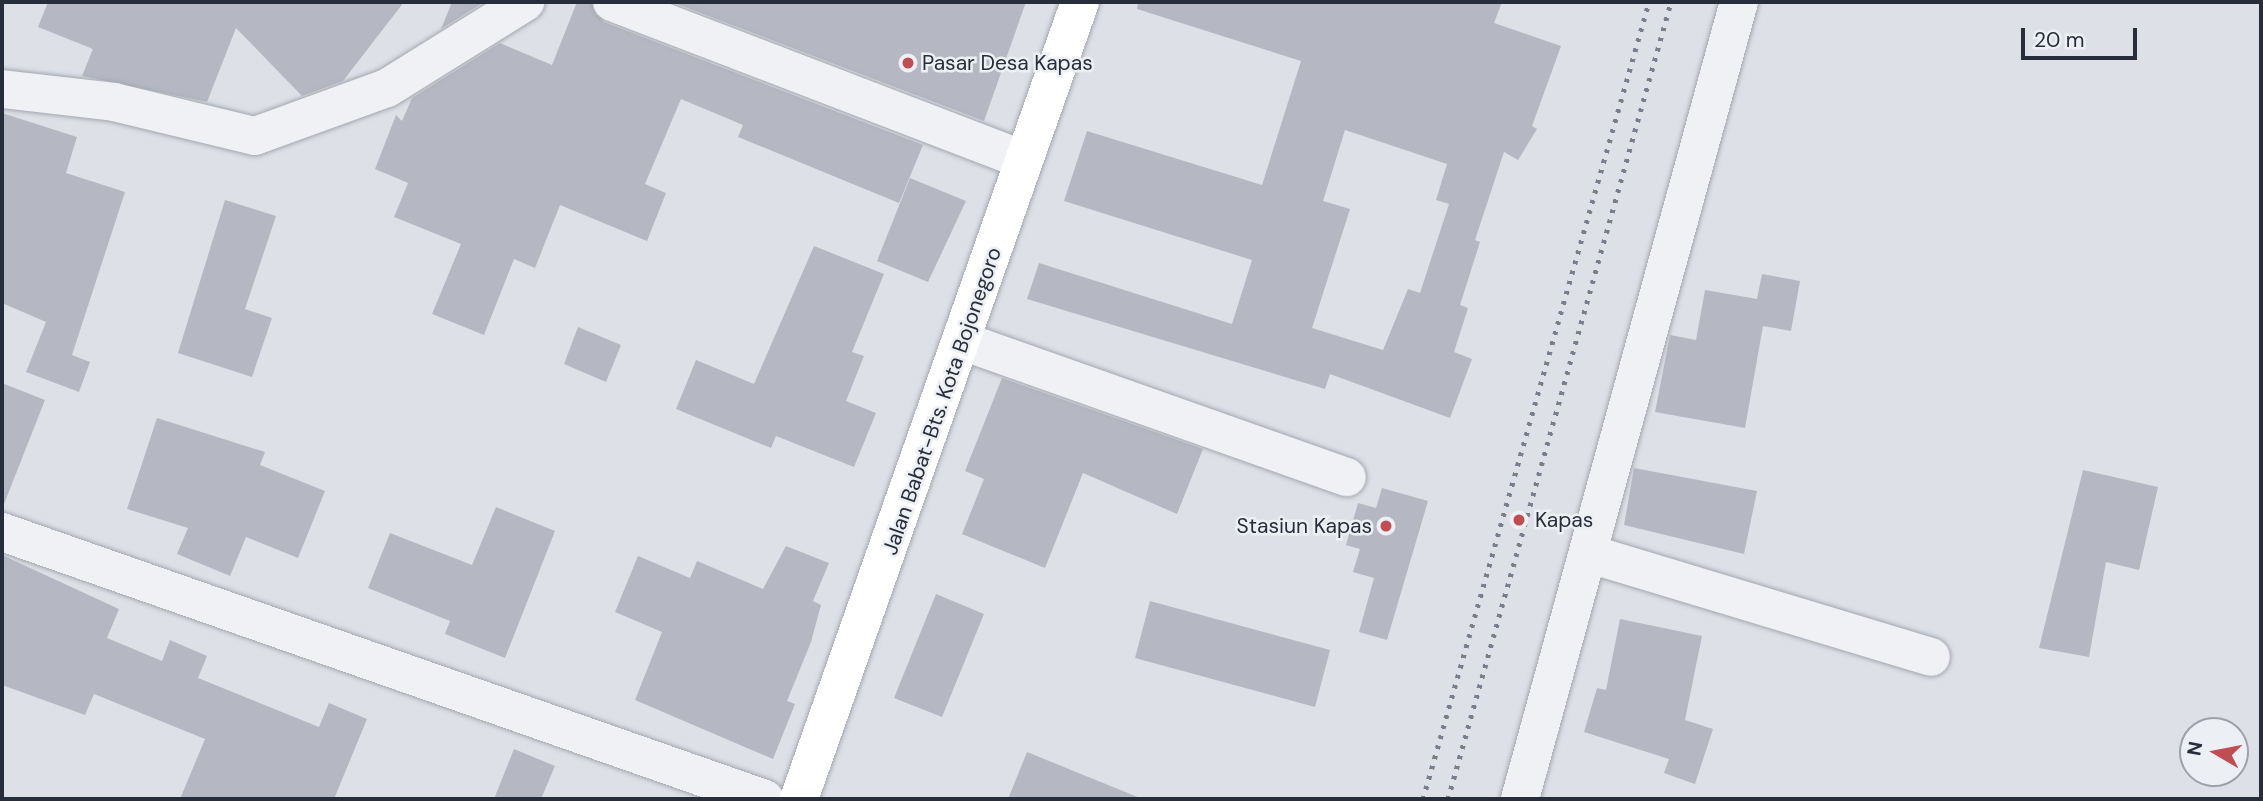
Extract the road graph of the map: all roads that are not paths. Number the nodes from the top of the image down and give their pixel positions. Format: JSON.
{"nodes":[{"id":1,"x":525,"y":2,"type":"edge"},
{"id":2,"x":612,"y":2,"type":"edge"},
{"id":3,"x":1080,"y":2,"type":"edge"},
{"id":4,"x":1739,"y":2,"type":"edge"},
{"id":5,"x":2,"y":89,"type":"edge"},
{"id":6,"x":1024,"y":160,"type":"junction"},
{"id":7,"x":965,"y":342,"type":"junction"},
{"id":8,"x":1347,"y":477,"type":"dead end"},
{"id":9,"x":2,"y":532,"type":"edge"},
{"id":10,"x":1590,"y":554,"type":"junction"},
{"id":11,"x":1931,"y":657,"type":"dead end"},
{"id":12,"x":765,"y":799,"type":"edge"},
{"id":13,"x":799,"y":799,"type":"edge"},
{"id":14,"x":1520,"y":799,"type":"edge"}],
"edges":[{"from":1,"to":5,"type":"street"},
{"from":2,"to":6,"type":"street"},
{"from":3,"to":6,"type":"highway","name":"Jalan Babat-Bts. Kota Bojonegoro"},
{"from":4,"to":10,"type":"street"},
{"from":6,"to":7,"type":"highway","name":"Jalan Babat-Bts. Kota Bojonegoro"},
{"from":7,"to":8,"type":"street"},
{"from":7,"to":13,"type":"highway","name":"Jalan Babat-Bts. Kota Bojonegoro"},
{"from":9,"to":12,"type":"street"},
{"from":10,"to":11,"type":"street"},
{"from":10,"to":14,"type":"street"}]}
